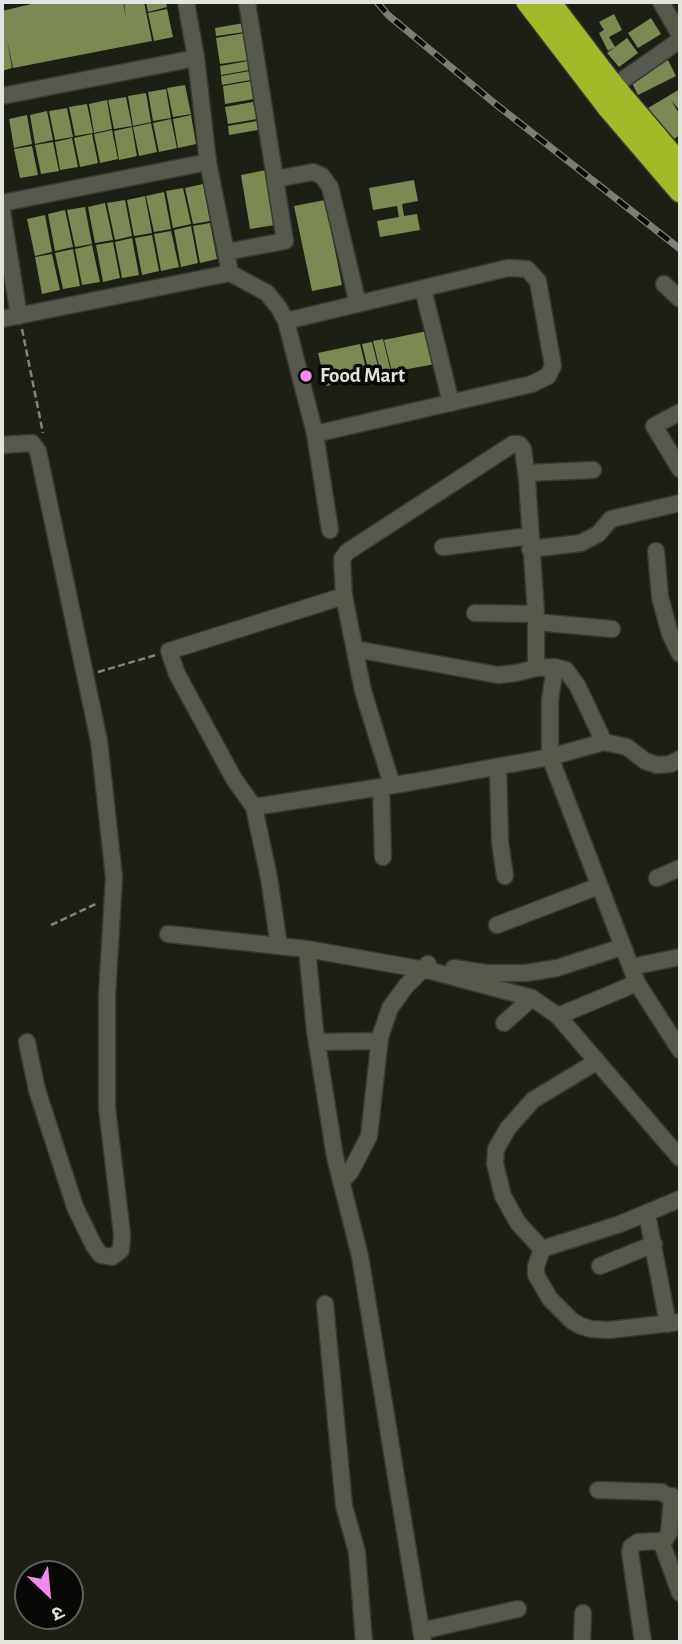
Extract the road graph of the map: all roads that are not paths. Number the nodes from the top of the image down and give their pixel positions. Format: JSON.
{"nodes":[{"id":1,"x":186,"y":2,"type":"edge"},
{"id":2,"x":247,"y":2,"type":"edge"},
{"id":3,"x":527,"y":2,"type":"edge"},
{"id":4,"x":550,"y":2,"type":"edge"},
{"id":5,"x":661,"y":2,"type":"edge"},
{"id":6,"x":680,"y":35,"type":"edge"},
{"id":7,"x":680,"y":40,"type":"edge"},
{"id":8,"x":196,"y":58,"type":"junction"},
{"id":9,"x":614,"y":86,"type":"junction"},
{"id":10,"x":2,"y":96,"type":"edge"},
{"id":11,"x":678,"y":156,"type":"edge"},
{"id":12,"x":208,"y":162,"type":"junction"},
{"id":13,"x":276,"y":178,"type":"junction"},
{"id":14,"x":680,"y":192,"type":"edge"},
{"id":15,"x":2,"y":204,"type":"edge"},
{"id":16,"x":2,"y":211,"type":"edge"},
{"id":17,"x":226,"y":252,"type":"junction"},
{"id":18,"x":230,"y":273,"type":"junction"},
{"id":19,"x":664,"y":284,"type":"dead end"},
{"id":20,"x":424,"y":289,"type":"junction"},
{"id":21,"x":680,"y":299,"type":"edge"},
{"id":22,"x":358,"y":304,"type":"junction"},
{"id":23,"x":19,"y":316,"type":"junction"},
{"id":24,"x":2,"y":319,"type":"edge"},
{"id":25,"x":286,"y":321,"type":"junction"},
{"id":26,"x":452,"y":403,"type":"junction"},
{"id":27,"x":680,"y":412,"type":"edge"},
{"id":28,"x":315,"y":434,"type":"junction"},
{"id":29,"x":2,"y":445,"type":"edge"},
{"id":30,"x":680,"y":469,"type":"edge"},
{"id":31,"x":593,"y":470,"type":"dead end"},
{"id":32,"x":526,"y":473,"type":"junction"},
{"id":33,"x":680,"y":503,"type":"edge"},
{"id":34,"x":330,"y":530,"type":"dead end"},
{"id":35,"x":530,"y":542,"type":"junction"},
{"id":36,"x":443,"y":547,"type":"dead end"},
{"id":37,"x":656,"y":551,"type":"dead end"},
{"id":38,"x":344,"y":596,"type":"junction"},
{"id":39,"x":475,"y":613,"type":"dead end"},
{"id":40,"x":536,"y":618,"type":"junction"},
{"id":41,"x":612,"y":629,"type":"dead end"},
{"id":42,"x":355,"y":649,"type":"junction"},
{"id":43,"x":680,"y":654,"type":"edge"},
{"id":44,"x":555,"y":667,"type":"junction"},
{"id":45,"x":536,"y":668,"type":"junction"},
{"id":46,"x":604,"y":742,"type":"junction"},
{"id":47,"x":550,"y":757,"type":"junction"},
{"id":48,"x":680,"y":759,"type":"edge"},
{"id":49,"x":498,"y":766,"type":"junction"},
{"id":50,"x":387,"y":786,"type":"junction"},
{"id":51,"x":254,"y":807,"type":"junction"},
{"id":52,"x":383,"y":857,"type":"dead end"},
{"id":53,"x":680,"y":868,"type":"edge"},
{"id":54,"x":505,"y":876,"type":"dead end"},
{"id":55,"x":657,"y":878,"type":"dead end"},
{"id":56,"x":599,"y":886,"type":"junction"},
{"id":57,"x":497,"y":925,"type":"dead end"},
{"id":58,"x":169,"y":934,"type":"dead end"},
{"id":59,"x":279,"y":946,"type":"junction"},
{"id":60,"x":622,"y":947,"type":"junction"},
{"id":61,"x":307,"y":949,"type":"junction"},
{"id":62,"x":680,"y":957,"type":"edge"},
{"id":63,"x":631,"y":967,"type":"junction"},
{"id":64,"x":424,"y":970,"type":"junction"},
{"id":65,"x":637,"y":983,"type":"junction"},
{"id":66,"x":532,"y":998,"type":"junction"},
{"id":67,"x":558,"y":1016,"type":"junction"},
{"id":68,"x":504,"y":1023,"type":"dead end"},
{"id":69,"x":674,"y":1030,"type":"edge"},
{"id":70,"x":379,"y":1041,"type":"junction"},
{"id":71,"x":27,"y":1042,"type":"dead end"},
{"id":72,"x":317,"y":1042,"type":"junction"},
{"id":73,"x":680,"y":1050,"type":"edge"},
{"id":74,"x":596,"y":1062,"type":"junction"},
{"id":75,"x":680,"y":1158,"type":"edge"},
{"id":76,"x":341,"y":1182,"type":"junction"},
{"id":77,"x":680,"y":1199,"type":"edge"},
{"id":78,"x":647,"y":1214,"type":"junction"},
{"id":79,"x":654,"y":1244,"type":"junction"},
{"id":80,"x":542,"y":1249,"type":"junction"},
{"id":81,"x":600,"y":1266,"type":"dead end"},
{"id":82,"x":325,"y":1304,"type":"dead end"},
{"id":83,"x":674,"y":1323,"type":"edge"},
{"id":84,"x":598,"y":1490,"type":"dead end"},
{"id":85,"x":676,"y":1500,"type":"edge"},
{"id":86,"x":661,"y":1541,"type":"junction"},
{"id":87,"x":680,"y":1593,"type":"edge"},
{"id":88,"x":519,"y":1609,"type":"dead end"},
{"id":89,"x":583,"y":1613,"type":"dead end"},
{"id":90,"x":422,"y":1636,"type":"edge"},
{"id":91,"x":364,"y":1642,"type":"edge"},
{"id":92,"x":582,"y":1642,"type":"edge"},
{"id":93,"x":643,"y":1642,"type":"edge"}],
"edges":[{"from":1,"to":8,"type":"street"},
{"from":2,"to":13,"type":"street"},
{"from":3,"to":14,"type":"highway"},
{"from":4,"to":9,"type":"highway"},
{"from":5,"to":6,"type":"street"},
{"from":7,"to":9,"type":"street"},
{"from":8,"to":10,"type":"street"},
{"from":8,"to":12,"type":"street"},
{"from":9,"to":11,"type":"highway"},
{"from":12,"to":15,"type":"street"},
{"from":12,"to":17,"type":"street"},
{"from":13,"to":17,"type":"street"},
{"from":13,"to":22,"type":"street"},
{"from":16,"to":23,"type":"street"},
{"from":17,"to":18,"type":"street"},
{"from":18,"to":23,"type":"street"},
{"from":18,"to":25,"type":"street"},
{"from":19,"to":21,"type":"street"},
{"from":20,"to":22,"type":"street"},
{"from":20,"to":26,"type":"street"},
{"from":20,"to":26,"type":"street"},
{"from":22,"to":25,"type":"street"},
{"from":23,"to":24,"type":"street"},
{"from":25,"to":28,"type":"street"},
{"from":26,"to":28,"type":"street"},
{"from":27,"to":30,"type":"street"},
{"from":28,"to":34,"type":"street"},
{"from":29,"to":71,"type":"street"},
{"from":31,"to":32,"type":"street"},
{"from":32,"to":35,"type":"street"},
{"from":32,"to":38,"type":"street"},
{"from":33,"to":35,"type":"street"},
{"from":35,"to":36,"type":"street"},
{"from":35,"to":40,"type":"street"},
{"from":37,"to":43,"type":"street"},
{"from":38,"to":42,"type":"street"},
{"from":38,"to":51,"type":"street"},
{"from":39,"to":40,"type":"street"},
{"from":40,"to":41,"type":"street"},
{"from":40,"to":45,"type":"street"},
{"from":42,"to":45,"type":"street"},
{"from":42,"to":50,"type":"street"},
{"from":44,"to":45,"type":"street"},
{"from":44,"to":46,"type":"street"},
{"from":44,"to":47,"type":"street"},
{"from":46,"to":47,"type":"street"},
{"from":46,"to":48,"type":"street"},
{"from":47,"to":49,"type":"street"},
{"from":47,"to":56,"type":"street"},
{"from":49,"to":50,"type":"street"},
{"from":49,"to":54,"type":"street"},
{"from":50,"to":51,"type":"street"},
{"from":50,"to":52,"type":"street"},
{"from":51,"to":59,"type":"street"},
{"from":53,"to":55,"type":"street"},
{"from":56,"to":57,"type":"street"},
{"from":56,"to":60,"type":"street"},
{"from":58,"to":59,"type":"street"},
{"from":59,"to":61,"type":"street"},
{"from":60,"to":63,"type":"street"},
{"from":60,"to":64,"type":"street"},
{"from":61,"to":64,"type":"street"},
{"from":61,"to":72,"type":"street"},
{"from":62,"to":63,"type":"street"},
{"from":63,"to":65,"type":"street"},
{"from":64,"to":66,"type":"street"},
{"from":64,"to":70,"type":"street"},
{"from":65,"to":67,"type":"street"},
{"from":65,"to":69,"type":"street"},
{"from":66,"to":67,"type":"street"},
{"from":66,"to":68,"type":"street"},
{"from":67,"to":74,"type":"street"},
{"from":69,"to":73,"type":"street"},
{"from":70,"to":72,"type":"street"},
{"from":70,"to":76,"type":"street"},
{"from":72,"to":76,"type":"street"},
{"from":74,"to":75,"type":"street"},
{"from":74,"to":80,"type":"street"},
{"from":76,"to":90,"type":"street"},
{"from":77,"to":78,"type":"street"},
{"from":78,"to":79,"type":"street"},
{"from":78,"to":80,"type":"street"},
{"from":79,"to":81,"type":"street"},
{"from":79,"to":83,"type":"street"},
{"from":80,"to":83,"type":"street"},
{"from":82,"to":91,"type":"street"},
{"from":84,"to":85,"type":"street"},
{"from":85,"to":86,"type":"street"},
{"from":86,"to":87,"type":"street"},
{"from":86,"to":93,"type":"street"},
{"from":88,"to":90,"type":"street"},
{"from":89,"to":92,"type":"street"}]}
